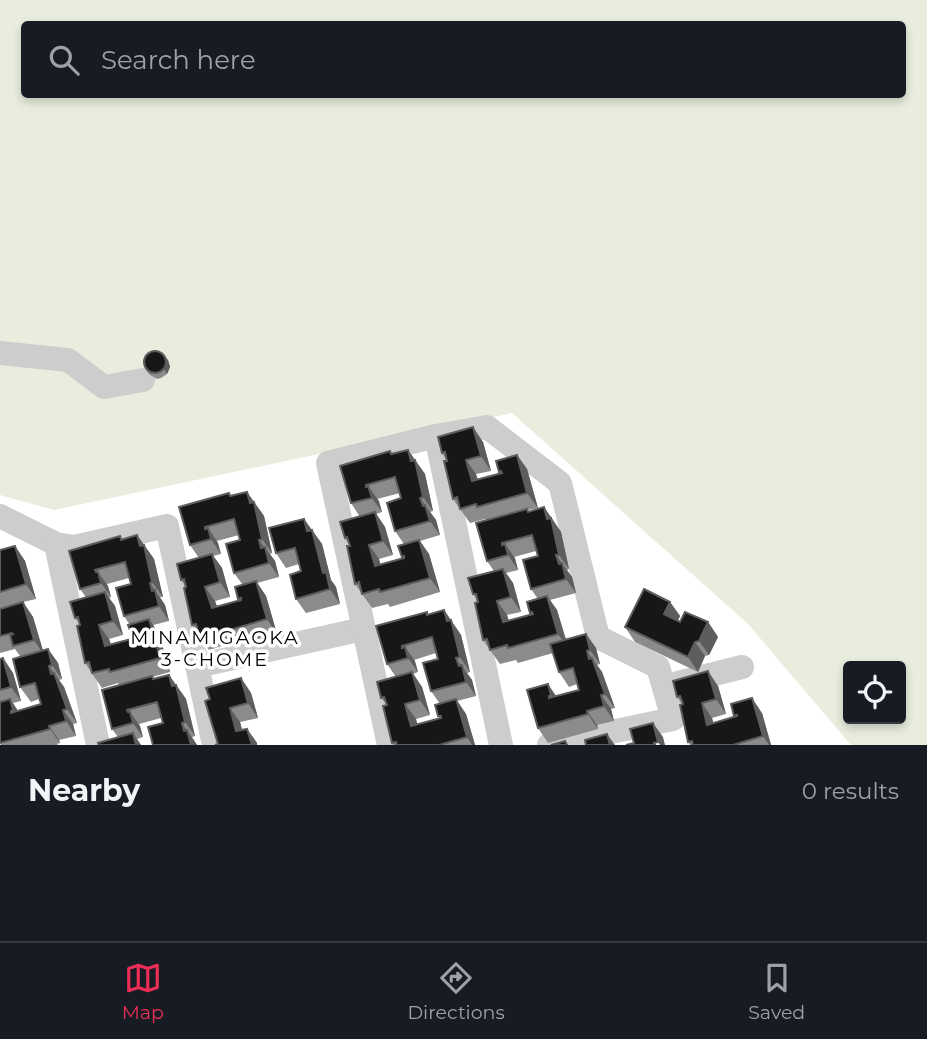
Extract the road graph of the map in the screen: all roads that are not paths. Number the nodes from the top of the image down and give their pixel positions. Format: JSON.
{"nodes":[{"id":1,"x":0,"y":354,"type":"edge"},
{"id":2,"x":143,"y":380,"type":"dead end"},
{"id":3,"x":436,"y":436,"type":"junction"},
{"id":4,"x":0,"y":516,"type":"edge"},
{"id":5,"x":55,"y":544,"type":"junction"},
{"id":6,"x":363,"y":629,"type":"junction"},
{"id":7,"x":197,"y":666,"type":"junction"},
{"id":8,"x":742,"y":667,"type":"dead end"},
{"id":9,"x":664,"y":687,"type":"junction"},
{"id":10,"x":98,"y":745,"type":"edge"},
{"id":11,"x":215,"y":745,"type":"edge"},
{"id":12,"x":388,"y":745,"type":"edge"},
{"id":13,"x":501,"y":745,"type":"edge"},
{"id":14,"x":549,"y":745,"type":"edge"}],
"edges":[{"from":1,"to":2,"type":"street"},
{"from":3,"to":6,"type":"street"},
{"from":3,"to":9,"type":"street"},
{"from":3,"to":13,"type":"street"},
{"from":4,"to":5,"type":"street"},
{"from":5,"to":7,"type":"street"},
{"from":5,"to":10,"type":"street"},
{"from":6,"to":7,"type":"street"},
{"from":6,"to":12,"type":"street"},
{"from":7,"to":11,"type":"street"},
{"from":8,"to":9,"type":"street"},
{"from":9,"to":14,"type":"street"}]}
